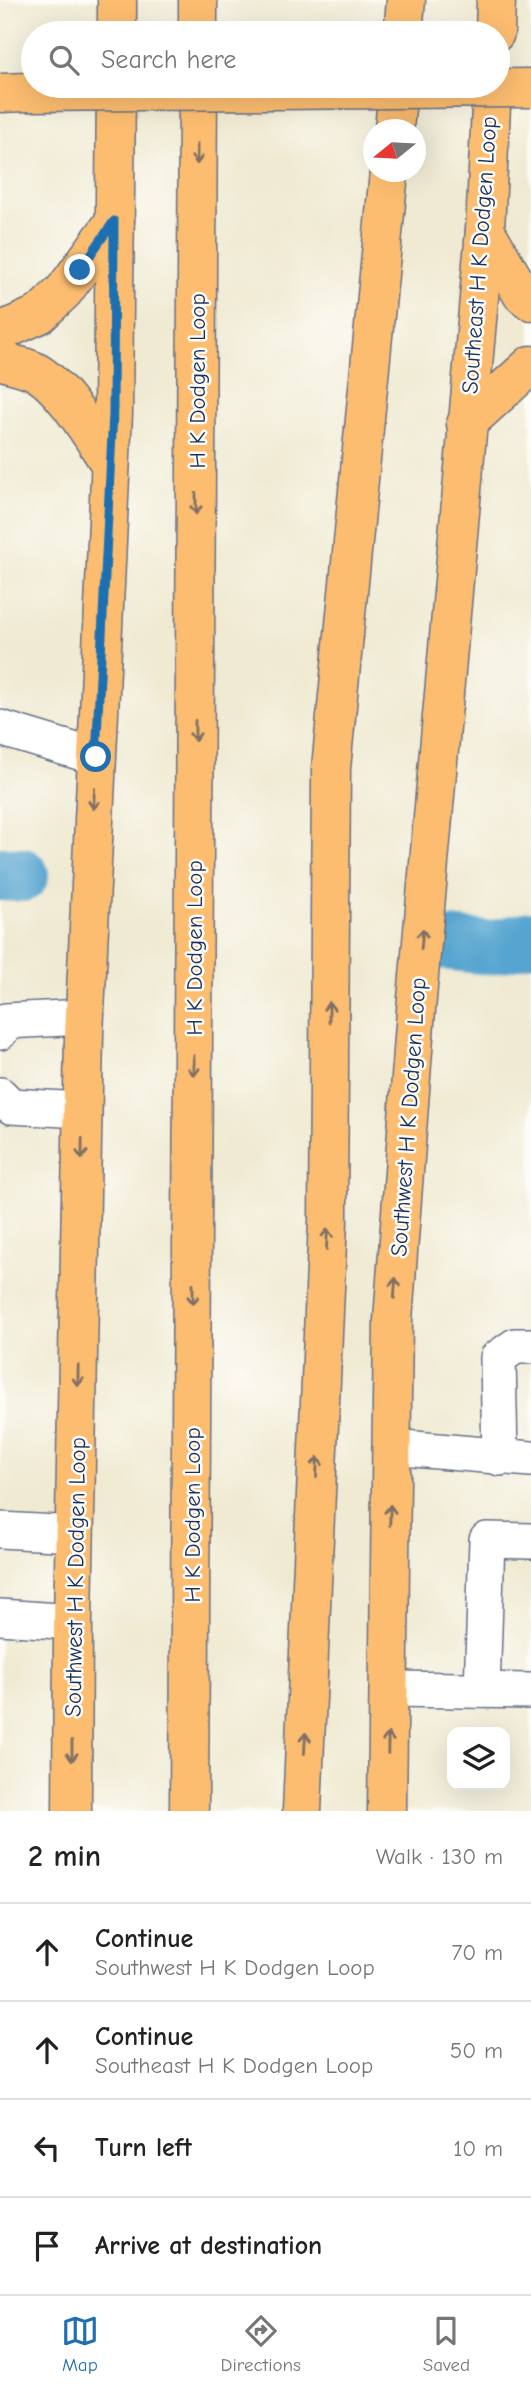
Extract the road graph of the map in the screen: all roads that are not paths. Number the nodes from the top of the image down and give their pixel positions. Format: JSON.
{"nodes":[{"id":1,"x":117,"y":0,"type":"edge"},
{"id":2,"x":198,"y":0,"type":"edge"},
{"id":3,"x":406,"y":0,"type":"edge"},
{"id":4,"x":496,"y":0,"type":"edge"},
{"id":5,"x":117,"y":21,"type":"edge"},
{"id":6,"x":198,"y":21,"type":"edge"},
{"id":7,"x":404,"y":21,"type":"edge"},
{"id":8,"x":495,"y":21,"type":"edge"},
{"id":9,"x":510,"y":88,"type":"edge"},
{"id":10,"x":531,"y":88,"type":"edge"},
{"id":11,"x":116,"y":98,"type":"edge"},
{"id":12,"x":198,"y":98,"type":"edge"},
{"id":13,"x":397,"y":98,"type":"edge"},
{"id":14,"x":491,"y":98,"type":"edge"},
{"id":15,"x":395,"y":119,"type":"edge"},
{"id":16,"x":388,"y":182,"type":"edge"},
{"id":17,"x":114,"y":221,"type":"junction"},
{"id":18,"x":485,"y":229,"type":"junction"},
{"id":19,"x":531,"y":301,"type":"edge"},
{"id":20,"x":0,"y":332,"type":"edge"},
{"id":21,"x":0,"y":360,"type":"edge"},
{"id":22,"x":531,"y":365,"type":"edge"},
{"id":23,"x":466,"y":424,"type":"junction"},
{"id":24,"x":109,"y":462,"type":"junction"},
{"id":25,"x":0,"y":728,"type":"edge"},
{"id":26,"x":96,"y":757,"type":"junction"},
{"id":27,"x":85,"y":1017,"type":"junction"},
{"id":28,"x":0,"y":1032,"type":"edge"},
{"id":29,"x":0,"y":1095,"type":"edge"},
{"id":30,"x":82,"y":1110,"type":"junction"},
{"id":31,"x":531,"y":1346,"type":"edge"},
{"id":32,"x":391,"y":1447,"type":"junction"},
{"id":33,"x":515,"y":1458,"type":"edge"},
{"id":34,"x":0,"y":1530,"type":"edge"},
{"id":35,"x":75,"y":1534,"type":"junction"},
{"id":36,"x":531,"y":1541,"type":"edge"},
{"id":37,"x":0,"y":1617,"type":"edge"},
{"id":38,"x":73,"y":1622,"type":"junction"},
{"id":39,"x":388,"y":1689,"type":"junction"},
{"id":40,"x":482,"y":1690,"type":"junction"},
{"id":41,"x":531,"y":1690,"type":"edge"},
{"id":42,"x":72,"y":1811,"type":"edge"},
{"id":43,"x":189,"y":1811,"type":"edge"},
{"id":44,"x":302,"y":1811,"type":"edge"},
{"id":45,"x":387,"y":1811,"type":"edge"}],
"edges":[{"from":1,"to":5,"type":"main road"},
{"from":2,"to":6,"type":"main road"},
{"from":3,"to":7,"type":"main road"},
{"from":4,"to":8,"type":"main road"},
{"from":9,"to":10,"type":"main road","bridge":true},
{"from":11,"to":17,"type":"main road"},
{"from":12,"to":43,"type":"main road","name":"H K Dodgen Loop","one_way":true},
{"from":13,"to":15,"type":"main road"},
{"from":14,"to":18,"type":"main road","name":"Southeast H K Dodgen Loop"},
{"from":44,"to":16,"type":"main road","one_way":true},
{"from":17,"to":20,"type":"main road"},
{"from":17,"to":24,"type":"main road"},
{"from":18,"to":19,"type":"main road"},
{"from":18,"to":23,"type":"main road","name":"Southeast H K Dodgen Loop"},
{"from":21,"to":24,"type":"main road"},
{"from":22,"to":23,"type":"main road"},
{"from":32,"to":23,"type":"main road","name":"Southwest H K Dodgen Loop","one_way":true},
{"from":24,"to":26,"type":"main road","name":"Southwest H K Dodgen Loop"},
{"from":25,"to":26,"type":"street"},
{"from":26,"to":27,"type":"main road","name":"Southwest H K Dodgen Loop","one_way":true},
{"from":27,"to":28,"type":"street"},
{"from":27,"to":30,"type":"main road","name":"Southwest H K Dodgen Loop"},
{"from":29,"to":30,"type":"street"},
{"from":30,"to":35,"type":"main road","name":"Southwest H K Dodgen Loop","one_way":true},
{"from":31,"to":33,"type":"street"},
{"from":32,"to":33,"type":"street"},
{"from":39,"to":32,"type":"main road","name":"Southwest H K Dodgen Loop","one_way":true},
{"from":34,"to":35,"type":"street"},
{"from":35,"to":38,"type":"main road","name":"Southwest H K Dodgen Loop"},
{"from":36,"to":40,"type":"street"},
{"from":37,"to":38,"type":"street"},
{"from":38,"to":42,"type":"main road","name":"Southwest H K Dodgen Loop","one_way":true},
{"from":39,"to":40,"type":"street"},
{"from":45,"to":39,"type":"main road","name":"Southwest H K Dodgen Loop","one_way":true},
{"from":40,"to":41,"type":"street"}]}
